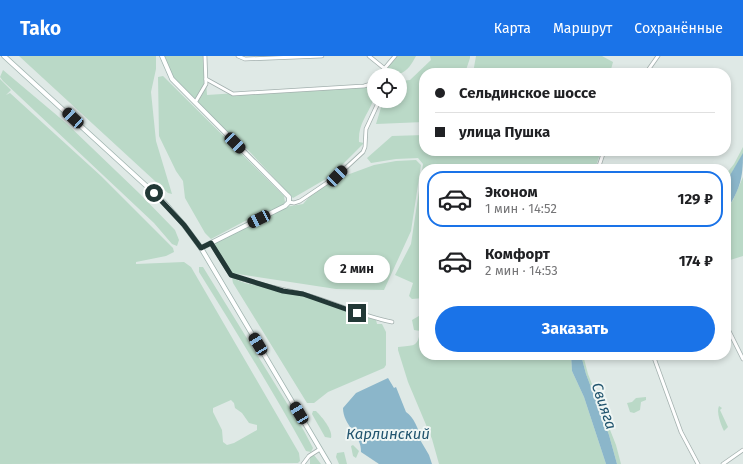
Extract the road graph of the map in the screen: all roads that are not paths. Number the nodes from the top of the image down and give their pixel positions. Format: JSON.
{"nodes":[{"id":1,"x":6,"y":56,"type":"edge"},
{"id":2,"x":162,"y":56,"type":"edge"},
{"id":3,"x":205,"y":56,"type":"edge"},
{"id":4,"x":238,"y":56,"type":"edge"},
{"id":5,"x":322,"y":56,"type":"edge"},
{"id":6,"x":369,"y":56,"type":"edge"},
{"id":7,"x":395,"y":56,"type":"edge"},
{"id":8,"x":658,"y":56,"type":"edge"},
{"id":9,"x":380,"y":68,"type":"edge"},
{"id":10,"x":387,"y":68,"type":"edge"},
{"id":11,"x":650,"y":68,"type":"edge"},
{"id":12,"x":206,"y":79,"type":"junction"},
{"id":13,"x":367,"y":86,"type":"edge"},
{"id":14,"x":196,"y":102,"type":"junction"},
{"id":15,"x":376,"y":108,"type":"edge"},
{"id":16,"x":289,"y":202,"type":"junction"},
{"id":17,"x":211,"y":243,"type":"junction"},
{"id":18,"x":201,"y":248,"type":"junction"},
{"id":19,"x":392,"y":322,"type":"dead end"},
{"id":20,"x":731,"y":335,"type":"edge"},
{"id":21,"x":743,"y":359,"type":"edge"},
{"id":22,"x":655,"y":360,"type":"edge"},
{"id":23,"x":320,"y":449,"type":"junction"},
{"id":24,"x":743,"y":450,"type":"edge"},
{"id":25,"x":303,"y":464,"type":"edge"},
{"id":26,"x":329,"y":464,"type":"edge"},
{"id":27,"x":698,"y":464,"type":"edge"},
{"id":28,"x":724,"y":464,"type":"edge"}],
"edges":[{"from":1,"to":18,"type":"main road"},
{"from":2,"to":14,"type":"main road"},
{"from":3,"to":12,"type":"street"},
{"from":4,"to":5,"type":"street"},
{"from":6,"to":9,"type":"street"},
{"from":7,"to":10,"type":"street"},
{"from":8,"to":11,"type":"street"},
{"from":12,"to":13,"type":"street"},
{"from":12,"to":14,"type":"street"},
{"from":14,"to":16,"type":"main road"},
{"from":15,"to":16,"type":"street"},
{"from":16,"to":17,"type":"main road"},
{"from":17,"to":18,"type":"main road"},
{"from":17,"to":19,"type":"street"},
{"from":18,"to":23,"type":"main road"},
{"from":20,"to":21,"type":"street"},
{"from":22,"to":27,"type":"street"},
{"from":23,"to":25,"type":"street"},
{"from":23,"to":26,"type":"main road"},
{"from":24,"to":28,"type":"street"}]}
